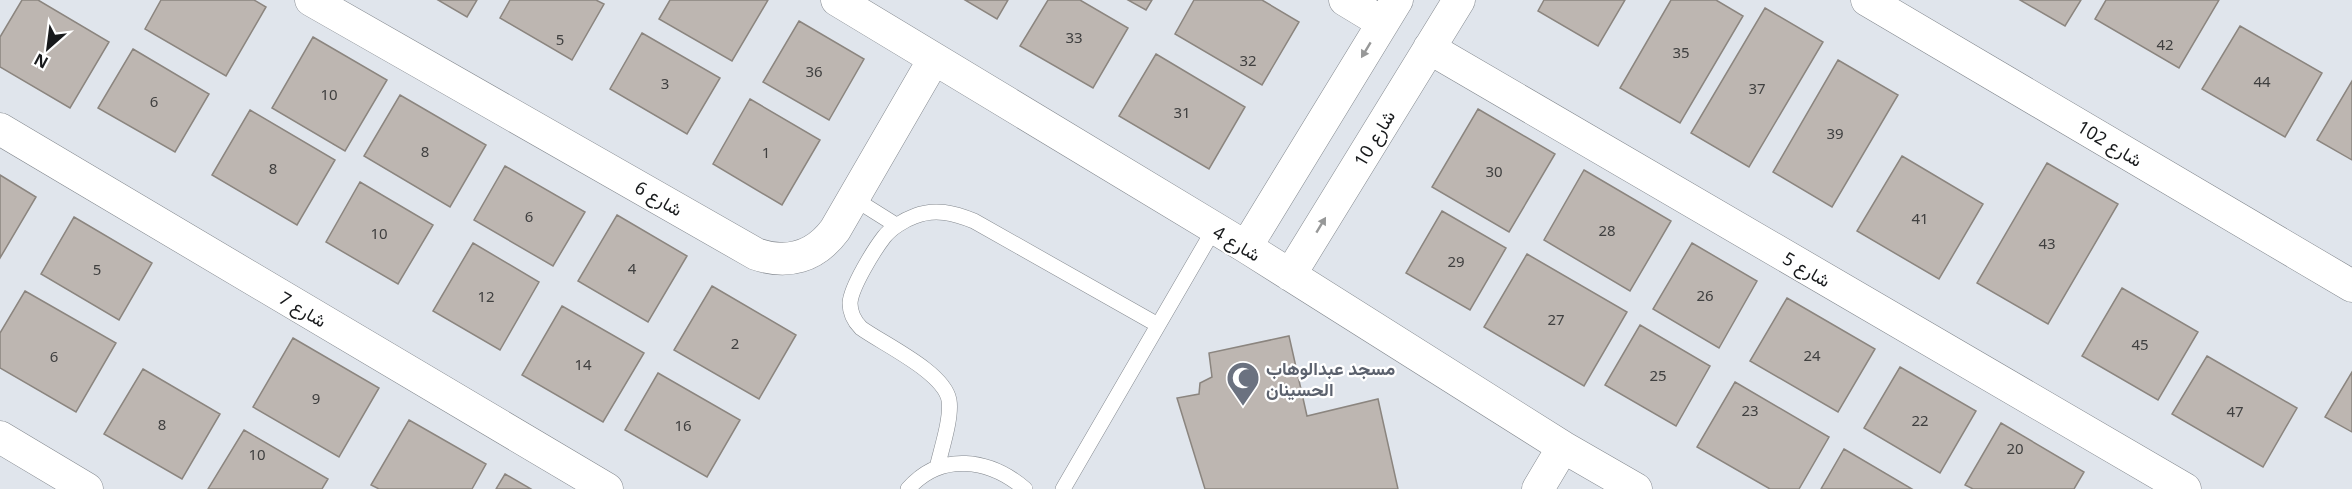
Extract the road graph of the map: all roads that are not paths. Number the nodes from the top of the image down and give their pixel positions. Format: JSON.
{"nodes":[{"id":1,"x":311,"y":0,"type":"edge"},
{"id":2,"x":837,"y":0,"type":"edge"},
{"id":3,"x":1345,"y":0,"type":"edge"},
{"id":4,"x":1459,"y":0,"type":"edge"},
{"id":5,"x":1867,"y":0,"type":"edge"},
{"id":6,"x":1390,"y":11,"type":"edge"},
{"id":7,"x":1429,"y":48,"type":"junction"},
{"id":8,"x":934,"y":59,"type":"junction"},
{"id":9,"x":0,"y":129,"type":"edge"},
{"id":10,"x":853,"y":198,"type":"junction"},
{"id":11,"x":896,"y":225,"type":"junction"},
{"id":12,"x":1215,"y":229,"type":"junction"},
{"id":13,"x":1246,"y":247,"type":"junction"},
{"id":14,"x":1290,"y":275,"type":"junction"},
{"id":15,"x":2352,"y":286,"type":"edge"},
{"id":16,"x":1158,"y":325,"type":"junction"},
{"id":17,"x":0,"y":437,"type":"edge"},
{"id":18,"x":1563,"y":447,"type":"junction"},
{"id":19,"x":937,"y":468,"type":"junction"},
{"id":20,"x":87,"y":489,"type":"edge"},
{"id":21,"x":607,"y":489,"type":"edge"},
{"id":22,"x":908,"y":489,"type":"edge"},
{"id":23,"x":1025,"y":489,"type":"edge"},
{"id":24,"x":1063,"y":489,"type":"edge"},
{"id":25,"x":1538,"y":489,"type":"edge"},
{"id":26,"x":1636,"y":489,"type":"edge"},
{"id":27,"x":2185,"y":489,"type":"edge"}],
"edges":[{"from":1,"to":10,"type":"street","name":"شارع 6"},
{"from":2,"to":8,"type":"street","name":"شارع 4"},
{"from":3,"to":6,"type":"street"},
{"from":4,"to":7,"type":"street","name":"شارع 10"},
{"from":5,"to":15,"type":"street","name":"شارع 102"},
{"from":6,"to":13,"type":"street","one_way":true},
{"from":14,"to":7,"type":"street","name":"شارع 10","one_way":true},
{"from":7,"to":27,"type":"street","name":"شارع 5"},
{"from":8,"to":10,"type":"street","name":"شارع 6"},
{"from":8,"to":12,"type":"street","name":"شارع 4"},
{"from":9,"to":21,"type":"street","name":"شارع 7"},
{"from":10,"to":11,"type":"lane"},
{"from":11,"to":16,"type":"lane"},
{"from":11,"to":19,"type":"lane"},
{"from":12,"to":13,"type":"street","name":"شارع 4"},
{"from":12,"to":16,"type":"lane"},
{"from":13,"to":14,"type":"street","name":"شارع 4"},
{"from":14,"to":18,"type":"street","name":"شارع 4"},
{"from":16,"to":24,"type":"lane"},
{"from":17,"to":20,"type":"street"},
{"from":18,"to":25,"type":"street"},
{"from":18,"to":26,"type":"street","name":"شارع 4"},
{"from":19,"to":22,"type":"lane"},
{"from":19,"to":23,"type":"lane"}]}
